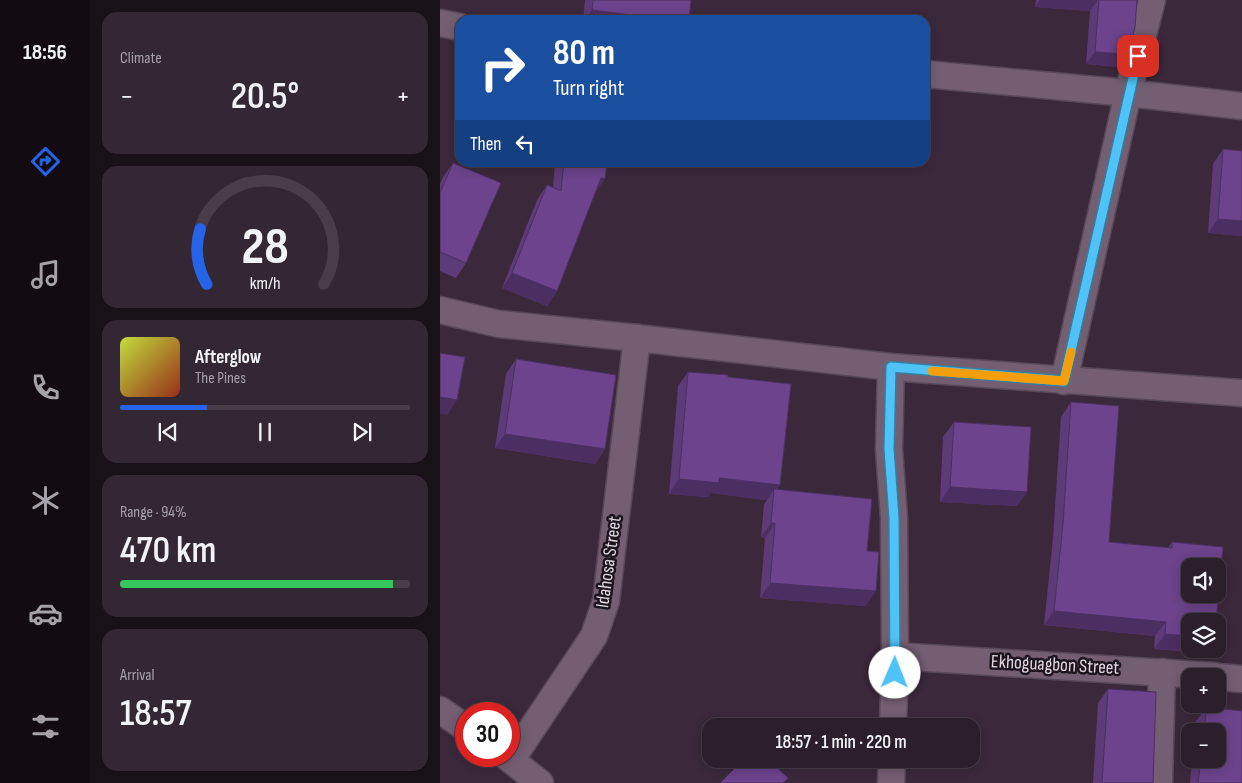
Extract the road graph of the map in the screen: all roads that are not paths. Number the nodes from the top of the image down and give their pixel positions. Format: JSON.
{"nodes":[{"id":1,"x":1152,"y":0,"type":"edge"},
{"id":2,"x":440,"y":23,"type":"edge"},
{"id":3,"x":455,"y":26,"type":"edge"},
{"id":4,"x":930,"y":74,"type":"edge"},
{"id":5,"x":1128,"y":93,"type":"junction"},
{"id":6,"x":1242,"y":106,"type":"edge"},
{"id":7,"x":440,"y":310,"type":"edge"},
{"id":8,"x":637,"y":338,"type":"junction"},
{"id":9,"x":891,"y":367,"type":"junction"},
{"id":10,"x":1064,"y":381,"type":"junction"},
{"id":11,"x":1242,"y":392,"type":"edge"},
{"id":12,"x":895,"y":656,"type":"junction"},
{"id":13,"x":1162,"y":672,"type":"junction"},
{"id":14,"x":1181,"y":673,"type":"edge"},
{"id":15,"x":1226,"y":677,"type":"edge"},
{"id":16,"x":1242,"y":678,"type":"edge"},
{"id":17,"x":440,"y":710,"type":"edge"},
{"id":18,"x":893,"y":718,"type":"edge"},
{"id":19,"x":455,"y":720,"type":"edge"},
{"id":20,"x":520,"y":741,"type":"edge"},
{"id":21,"x":520,"y":767,"type":"edge"},
{"id":22,"x":892,"y":768,"type":"edge"},
{"id":23,"x":540,"y":783,"type":"edge"},
{"id":24,"x":891,"y":783,"type":"edge"},
{"id":25,"x":1158,"y":783,"type":"edge"}],
"edges":[{"from":1,"to":5,"type":"street"},
{"from":2,"to":3,"type":"street"},
{"from":4,"to":5,"type":"street"},
{"from":5,"to":6,"type":"street"},
{"from":5,"to":10,"type":"street"},
{"from":7,"to":8,"type":"street"},
{"from":8,"to":9,"type":"street"},
{"from":8,"to":20,"type":"street","name":"Idahosa Street"},
{"from":9,"to":10,"type":"street"},
{"from":9,"to":12,"type":"street"},
{"from":10,"to":11,"type":"street"},
{"from":12,"to":13,"type":"street","name":"Ekhoguagbon Street"},
{"from":12,"to":18,"type":"street"},
{"from":13,"to":14,"type":"street","name":"Ekhoguagbon Street"},
{"from":13,"to":25,"type":"street"},
{"from":15,"to":16,"type":"street","name":"Ekhoguagbon Street"},
{"from":17,"to":19,"type":"street"},
{"from":21,"to":23,"type":"street"},
{"from":22,"to":24,"type":"street"}]}
